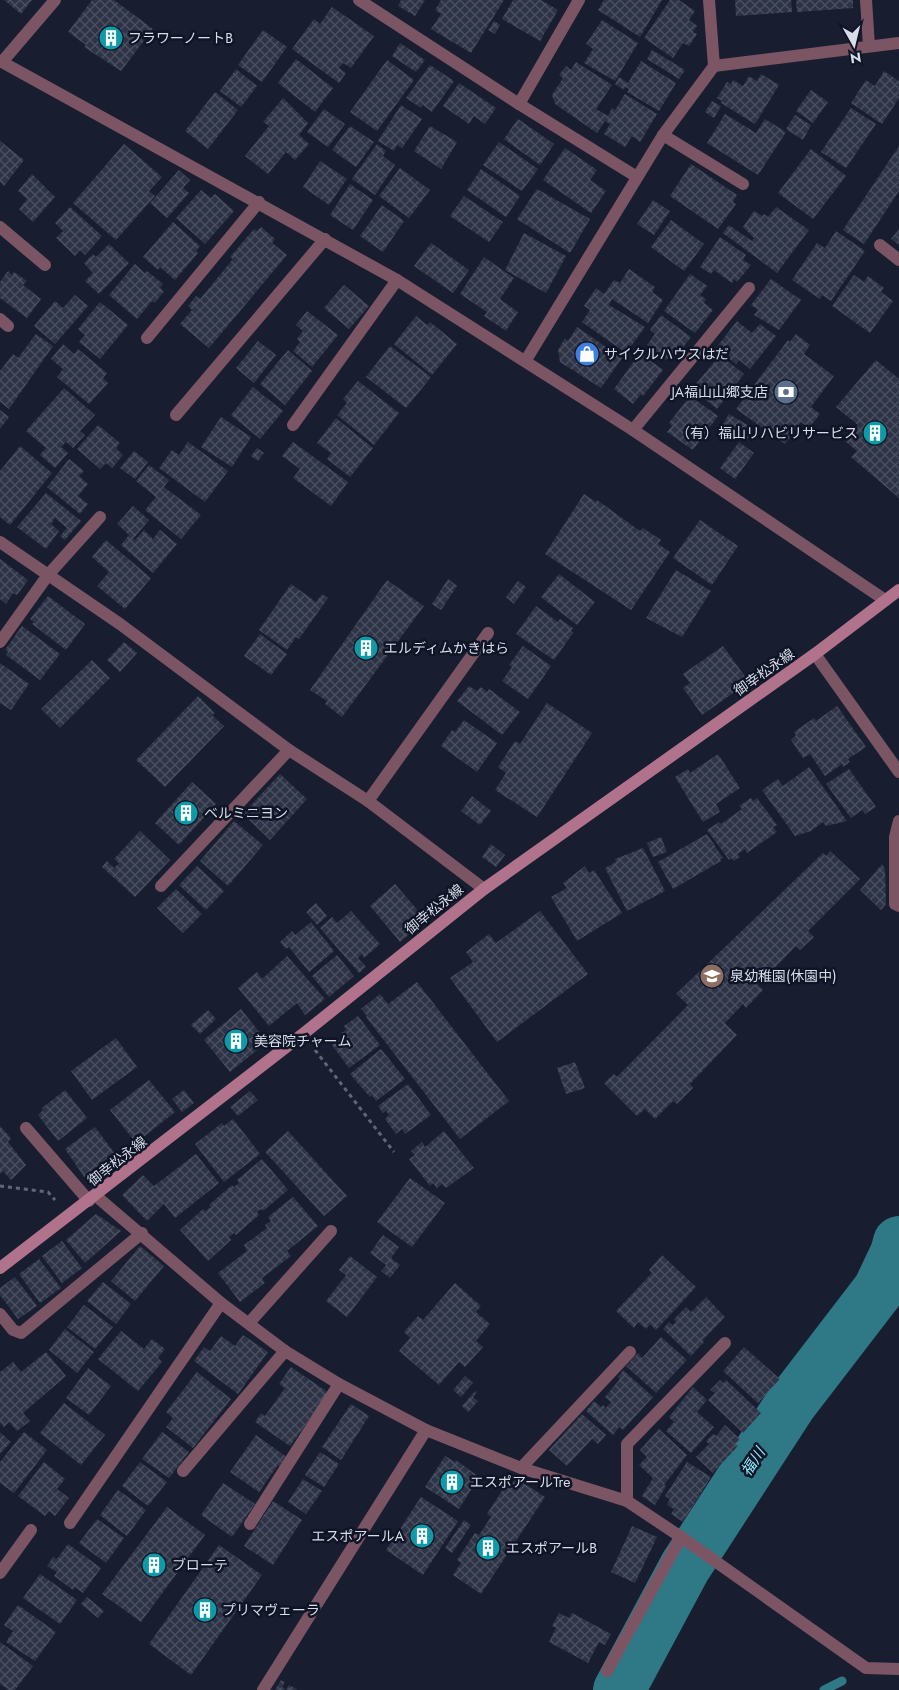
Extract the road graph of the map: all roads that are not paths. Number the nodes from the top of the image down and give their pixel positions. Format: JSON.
{"nodes":[{"id":1,"x":55,"y":0,"type":"edge"},
{"id":2,"x":359,"y":0,"type":"edge"},
{"id":3,"x":579,"y":0,"type":"edge"},
{"id":4,"x":709,"y":0,"type":"edge"},
{"id":5,"x":866,"y":0,"type":"edge"},
{"id":6,"x":899,"y":43,"type":"edge"},
{"id":7,"x":870,"y":46,"type":"junction"},
{"id":8,"x":1,"y":63,"type":"edge"},
{"id":9,"x":714,"y":66,"type":"junction"},
{"id":10,"x":519,"y":104,"type":"junction"},
{"id":11,"x":663,"y":135,"type":"junction"},
{"id":12,"x":637,"y":177,"type":"junction"},
{"id":13,"x":743,"y":184,"type":"dead end"},
{"id":14,"x":259,"y":202,"type":"junction"},
{"id":15,"x":0,"y":227,"type":"edge"},
{"id":16,"x":325,"y":239,"type":"junction"},
{"id":17,"x":880,"y":245,"type":"dead end"},
{"id":18,"x":899,"y":260,"type":"edge"},
{"id":19,"x":45,"y":265,"type":"dead end"},
{"id":20,"x":397,"y":280,"type":"junction"},
{"id":21,"x":748,"y":288,"type":"dead end"},
{"id":22,"x":147,"y":338,"type":"dead end"},
{"id":23,"x":526,"y":360,"type":"junction"},
{"id":24,"x":176,"y":414,"type":"dead end"},
{"id":25,"x":293,"y":424,"type":"dead end"},
{"id":26,"x":633,"y":430,"type":"junction"},
{"id":27,"x":100,"y":517,"type":"dead end"},
{"id":28,"x":0,"y":542,"type":"edge"},
{"id":29,"x":48,"y":575,"type":"junction"},
{"id":30,"x":899,"y":590,"type":"edge"},
{"id":31,"x":885,"y":600,"type":"junction"},
{"id":32,"x":488,"y":632,"type":"dead end"},
{"id":33,"x":0,"y":642,"type":"edge"},
{"id":34,"x":815,"y":654,"type":"junction"},
{"id":35,"x":289,"y":750,"type":"junction"},
{"id":36,"x":899,"y":772,"type":"edge"},
{"id":37,"x":368,"y":802,"type":"junction"},
{"id":38,"x":899,"y":821,"type":"edge"},
{"id":39,"x":161,"y":886,"type":"dead end"},
{"id":40,"x":484,"y":889,"type":"junction"},
{"id":41,"x":899,"y":906,"type":"edge"},
{"id":42,"x":26,"y":1128,"type":"dead end"},
{"id":43,"x":93,"y":1199,"type":"junction"},
{"id":44,"x":331,"y":1231,"type":"dead end"},
{"id":45,"x":142,"y":1233,"type":"junction"},
{"id":46,"x":0,"y":1268,"type":"edge"},
{"id":47,"x":221,"y":1303,"type":"junction"},
{"id":48,"x":0,"y":1314,"type":"edge"},
{"id":49,"x":249,"y":1324,"type":"junction"},
{"id":50,"x":725,"y":1343,"type":"dead end"},
{"id":51,"x":285,"y":1351,"type":"junction"},
{"id":52,"x":630,"y":1352,"type":"dead end"},
{"id":53,"x":339,"y":1384,"type":"junction"},
{"id":54,"x":426,"y":1430,"type":"junction"},
{"id":55,"x":521,"y":1468,"type":"junction"},
{"id":56,"x":182,"y":1471,"type":"dead end"},
{"id":57,"x":627,"y":1501,"type":"junction"},
{"id":58,"x":70,"y":1523,"type":"dead end"},
{"id":59,"x":250,"y":1524,"type":"dead end"},
{"id":60,"x":31,"y":1530,"type":"dead end"},
{"id":61,"x":685,"y":1539,"type":"junction"},
{"id":62,"x":0,"y":1573,"type":"edge"},
{"id":63,"x":899,"y":1668,"type":"edge"},
{"id":64,"x":608,"y":1671,"type":"dead end"},
{"id":65,"x":263,"y":1690,"type":"edge"}],
"edges":[{"from":1,"to":8,"type":"street"},
{"from":2,"to":10,"type":"street"},
{"from":3,"to":10,"type":"street"},
{"from":4,"to":9,"type":"street"},
{"from":5,"to":7,"type":"street"},
{"from":6,"to":7,"type":"street"},
{"from":7,"to":9,"type":"street"},
{"from":8,"to":14,"type":"street"},
{"from":9,"to":11,"type":"street"},
{"from":10,"to":12,"type":"street"},
{"from":11,"to":12,"type":"street"},
{"from":11,"to":13,"type":"street"},
{"from":12,"to":23,"type":"street"},
{"from":14,"to":16,"type":"street"},
{"from":14,"to":22,"type":"street"},
{"from":15,"to":19,"type":"street"},
{"from":16,"to":20,"type":"street"},
{"from":16,"to":24,"type":"street"},
{"from":17,"to":18,"type":"street"},
{"from":20,"to":23,"type":"street"},
{"from":20,"to":25,"type":"street"},
{"from":21,"to":26,"type":"street"},
{"from":23,"to":26,"type":"street"},
{"from":26,"to":31,"type":"street"},
{"from":27,"to":29,"type":"street"},
{"from":28,"to":29,"type":"street"},
{"from":29,"to":33,"type":"street"},
{"from":29,"to":35,"type":"street"},
{"from":30,"to":31,"type":"main road","name":"御幸松永線"},
{"from":31,"to":34,"type":"main road","name":"御幸松永線"},
{"from":32,"to":37,"type":"street"},
{"from":34,"to":36,"type":"street"},
{"from":34,"to":40,"type":"main road","name":"御幸松永線"},
{"from":35,"to":37,"type":"street"},
{"from":35,"to":39,"type":"street"},
{"from":37,"to":40,"type":"street"},
{"from":38,"to":41,"type":"street"},
{"from":40,"to":43,"type":"main road","name":"御幸松永線"},
{"from":42,"to":43,"type":"street"},
{"from":43,"to":45,"type":"street"},
{"from":43,"to":46,"type":"main road","name":"御幸松永線"},
{"from":44,"to":49,"type":"street"},
{"from":45,"to":47,"type":"street"},
{"from":45,"to":48,"type":"street"},
{"from":47,"to":49,"type":"street"},
{"from":47,"to":58,"type":"street"},
{"from":49,"to":51,"type":"street"},
{"from":50,"to":57,"type":"street"},
{"from":51,"to":53,"type":"street"},
{"from":51,"to":56,"type":"street"},
{"from":52,"to":55,"type":"street"},
{"from":53,"to":54,"type":"street"},
{"from":53,"to":59,"type":"street"},
{"from":54,"to":55,"type":"street"},
{"from":54,"to":65,"type":"street"},
{"from":55,"to":57,"type":"street"},
{"from":57,"to":61,"type":"street"},
{"from":60,"to":62,"type":"street"},
{"from":61,"to":63,"type":"street"},
{"from":61,"to":64,"type":"street"}]}
